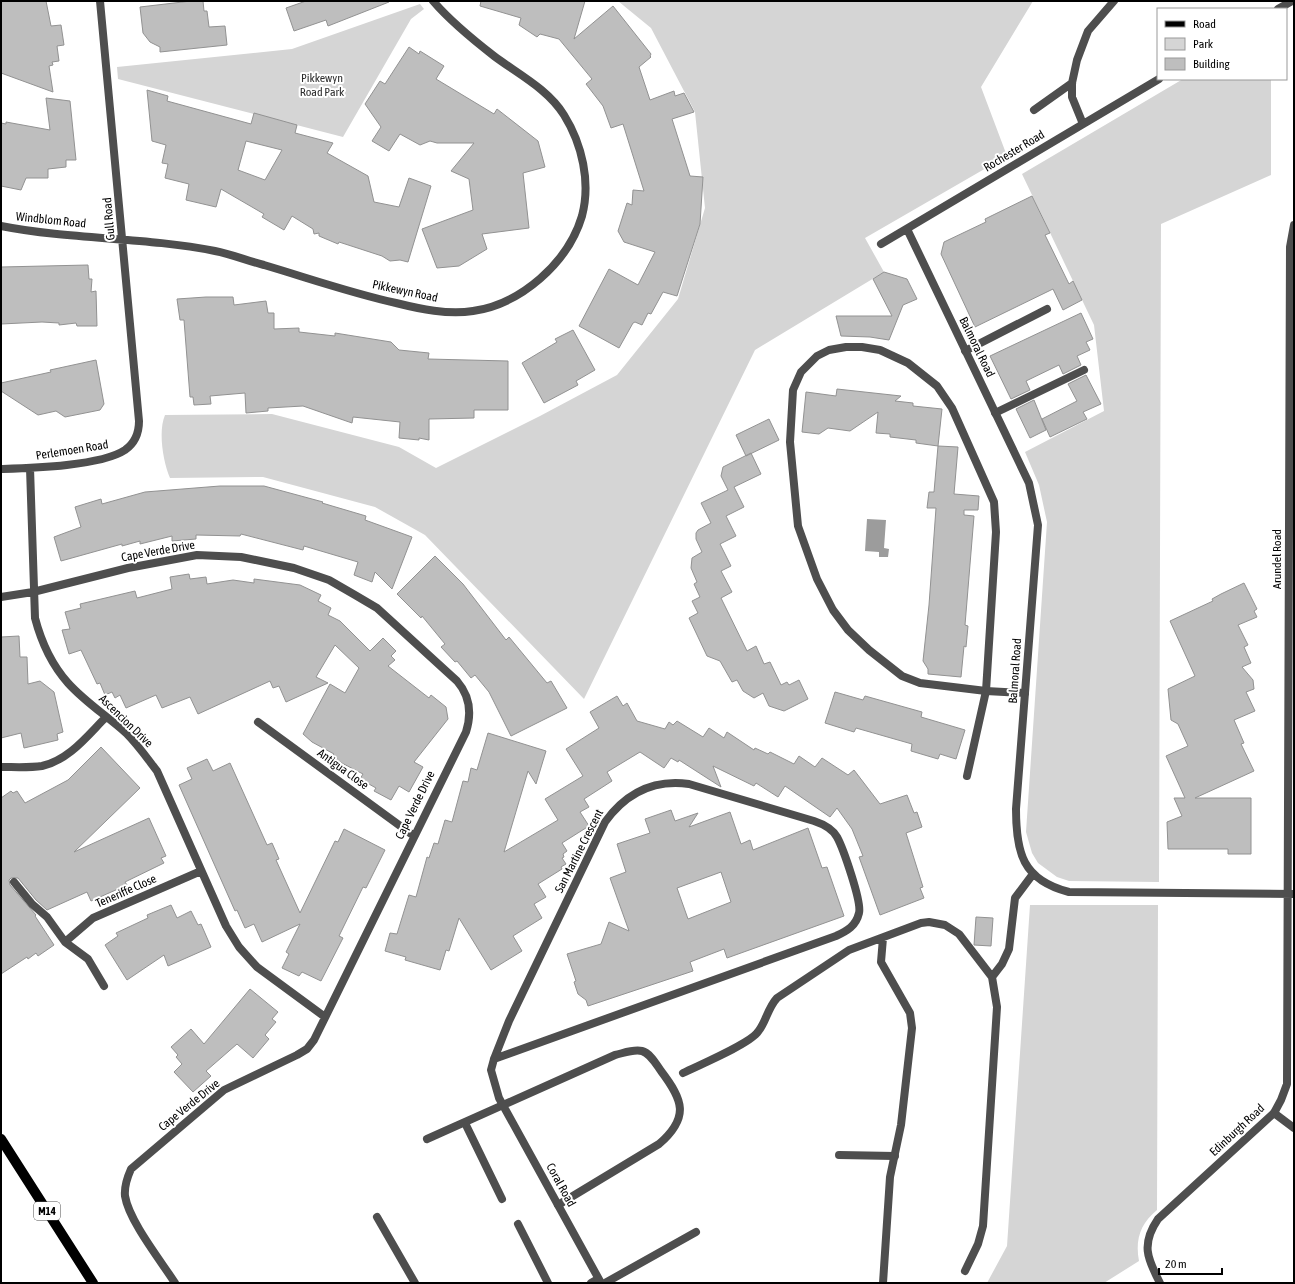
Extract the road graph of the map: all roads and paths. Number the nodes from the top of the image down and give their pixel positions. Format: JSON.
{"nodes":[{"id":1,"x":100,"y":1,"type":"edge"},
{"id":2,"x":433,"y":1,"type":"edge"},
{"id":3,"x":1114,"y":1,"type":"edge"},
{"id":4,"x":1292,"y":1,"type":"edge"},
{"id":5,"x":1280,"y":8,"type":"edge"},
{"id":6,"x":1157,"y":80,"type":"edge"},
{"id":7,"x":1072,"y":83,"type":"junction"},
{"id":8,"x":1034,"y":110,"type":"dead end"},
{"id":9,"x":1083,"y":124,"type":"junction"},
{"id":10,"x":1294,"y":225,"type":"edge"},
{"id":11,"x":1,"y":226,"type":"edge"},
{"id":12,"x":907,"y":229,"type":"junction"},
{"id":13,"x":123,"y":240,"type":"junction"},
{"id":14,"x":881,"y":244,"type":"dead end"},
{"id":15,"x":1047,"y":309,"type":"dead end"},
{"id":16,"x":965,"y":351,"type":"junction"},
{"id":17,"x":1084,"y":370,"type":"dead end"},
{"id":18,"x":1292,"y":380,"type":"edge"},
{"id":19,"x":996,"y":413,"type":"junction"},
{"id":20,"x":138,"y":434,"type":"joint"},
{"id":21,"x":30,"y":468,"type":"junction"},
{"id":22,"x":1,"y":469,"type":"edge"},
{"id":23,"x":33,"y":592,"type":"junction"},
{"id":24,"x":1,"y":597,"type":"edge"},
{"id":25,"x":1291,"y":661,"type":"edge"},
{"id":26,"x":986,"y":691,"type":"junction"},
{"id":27,"x":1025,"y":693,"type":"junction"},
{"id":28,"x":106,"y":718,"type":"junction"},
{"id":29,"x":258,"y":722,"type":"dead end"},
{"id":30,"x":1,"y":767,"type":"edge"},
{"id":31,"x":967,"y":776,"type":"dead end"},
{"id":32,"x":414,"y":836,"type":"junction"},
{"id":33,"x":202,"y":871,"type":"junction"},
{"id":34,"x":1033,"y":874,"type":"junction"},
{"id":35,"x":14,"y":882,"type":"dead end"},
{"id":36,"x":1291,"y":894,"type":"edge"},
{"id":37,"x":883,"y":938,"type":"junction"},
{"id":38,"x":65,"y":942,"type":"junction"},
{"id":39,"x":992,"y":977,"type":"junction"},
{"id":40,"x":104,"y":986,"type":"dead end"},
{"id":41,"x":325,"y":1017,"type":"junction"},
{"id":42,"x":494,"y":1059,"type":"junction"},
{"id":43,"x":683,"y":1073,"type":"dead end"},
{"id":44,"x":499,"y":1098,"type":"joint"},
{"id":45,"x":504,"y":1106,"type":"junction"},
{"id":46,"x":1274,"y":1113,"type":"junction"},
{"id":47,"x":465,"y":1123,"type":"junction"},
{"id":48,"x":1294,"y":1128,"type":"edge"},
{"id":49,"x":1,"y":1139,"type":"edge"},
{"id":50,"x":427,"y":1140,"type":"dead end"},
{"id":51,"x":839,"y":1155,"type":"dead end"},
{"id":52,"x":896,"y":1156,"type":"junction"},
{"id":53,"x":502,"y":1199,"type":"dead end"},
{"id":54,"x":558,"y":1205,"type":"junction"},
{"id":55,"x":377,"y":1218,"type":"dead end"},
{"id":56,"x":518,"y":1224,"type":"dead end"},
{"id":57,"x":696,"y":1232,"type":"dead end"},
{"id":58,"x":965,"y":1271,"type":"dead end"},
{"id":59,"x":599,"y":1282,"type":"edge"},
{"id":60,"x":92,"y":1283,"type":"edge"},
{"id":61,"x":175,"y":1283,"type":"edge"},
{"id":62,"x":415,"y":1283,"type":"edge"},
{"id":63,"x":548,"y":1283,"type":"edge"},
{"id":64,"x":882,"y":1283,"type":"edge"},
{"id":65,"x":1160,"y":1283,"type":"edge"}],
"edges":[{"from":1,"to":13,"type":"street","name":"Gull Road"},
{"from":2,"to":13,"type":"street","name":"Pikkewyn Road"},
{"from":3,"to":7,"type":"street"},
{"from":4,"to":5,"type":"street"},
{"from":6,"to":9,"type":"street","name":"Rochester Road"},
{"from":7,"to":8,"type":"street"},
{"from":7,"to":9,"type":"street"},
{"from":9,"to":12,"type":"street","name":"Rochester Road"},
{"from":10,"to":18,"type":"street","name":"Arundel Road"},
{"from":11,"to":13,"type":"street","name":"Windblom Road"},
{"from":12,"to":14,"type":"street","name":"Rochester Road"},
{"from":12,"to":16,"type":"street","name":"Balmoral Road"},
{"from":13,"to":20,"type":"street","name":"Gull Road"},
{"from":15,"to":16,"type":"street"},
{"from":16,"to":19,"type":"street","name":"Balmoral Road"},
{"from":17,"to":19,"type":"street"},
{"from":18,"to":25,"type":"street","name":"Arundel Road"},
{"from":19,"to":27,"type":"street","name":"Balmoral Road"},
{"from":20,"to":21,"type":"street","name":"Perlemoen Road"},
{"from":21,"to":22,"type":"street","name":"Perlemoen Road"},
{"from":21,"to":23,"type":"street","name":"Ascencion Drive"},
{"from":23,"to":24,"type":"street","name":"Cape Verde Drive"},
{"from":23,"to":28,"type":"street","name":"Ascencion Drive"},
{"from":23,"to":32,"type":"street","name":"Cape Verde Drive"},
{"from":25,"to":36,"type":"street","name":"Arundel Road"},
{"from":26,"to":26,"type":"street"},
{"from":26,"to":27,"type":"street"},
{"from":26,"to":31,"type":"street"},
{"from":27,"to":34,"type":"street","name":"Balmoral Road"},
{"from":28,"to":30,"type":"street"},
{"from":28,"to":33,"type":"street","name":"Ascencion Drive"},
{"from":29,"to":32,"type":"street","name":"Antigua Close"},
{"from":32,"to":41,"type":"street","name":"Cape Verde Drive"},
{"from":33,"to":38,"type":"street","name":"Teneriffe Close"},
{"from":33,"to":41,"type":"street","name":"Ascencion Drive"},
{"from":34,"to":36,"type":"street","name":"Balmoral Road"},
{"from":34,"to":39,"type":"street"},
{"from":35,"to":38,"type":"street"},
{"from":36,"to":46,"type":"street","name":"Edinburgh Road"},
{"from":37,"to":39,"type":"street"},
{"from":37,"to":43,"type":"street"},
{"from":37,"to":52,"type":"street"},
{"from":38,"to":40,"type":"street"},
{"from":39,"to":58,"type":"street"},
{"from":41,"to":61,"type":"street","name":"Cape Verde Drive"},
{"from":42,"to":42,"type":"street","name":"San Martine Crescent"},
{"from":42,"to":44,"type":"street","name":"San Martine Crescent"},
{"from":44,"to":45,"type":"street","name":"Coral Road"},
{"from":45,"to":47,"type":"street"},
{"from":45,"to":54,"type":"street","name":"Coral Road"},
{"from":45,"to":54,"type":"street"},
{"from":46,"to":48,"type":"street"},
{"from":46,"to":65,"type":"street","name":"Edinburgh Road"},
{"from":47,"to":50,"type":"street"},
{"from":47,"to":53,"type":"street"},
{"from":49,"to":60,"type":"main road","number":"M14"},
{"from":51,"to":52,"type":"street"},
{"from":52,"to":64,"type":"street"},
{"from":54,"to":59,"type":"street","name":"Coral Road"},
{"from":55,"to":62,"type":"street"},
{"from":56,"to":63,"type":"street"},
{"from":57,"to":59,"type":"street"}]}
